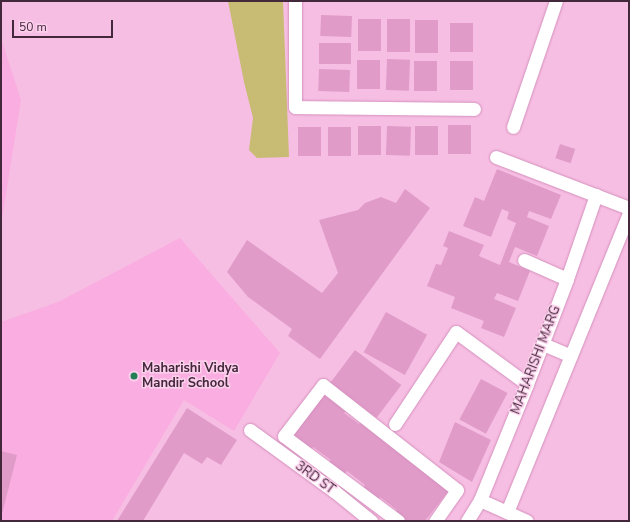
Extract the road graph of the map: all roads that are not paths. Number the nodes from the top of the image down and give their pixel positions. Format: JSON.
{"nodes":[{"id":1,"x":295,"y":1,"type":"edge"},
{"id":2,"x":556,"y":1,"type":"edge"},
{"id":3,"x":474,"y":109,"type":"dead end"},
{"id":4,"x":513,"y":127,"type":"dead end"},
{"id":5,"x":496,"y":157,"type":"dead end"},
{"id":6,"x":596,"y":195,"type":"junction"},
{"id":7,"x":629,"y":208,"type":"edge"},
{"id":8,"x":629,"y":214,"type":"edge"},
{"id":9,"x":524,"y":260,"type":"dead end"},
{"id":10,"x":567,"y":280,"type":"junction"},
{"id":11,"x":543,"y":344,"type":"junction"},
{"id":12,"x":571,"y":356,"type":"junction"},
{"id":13,"x":527,"y":384,"type":"junction"},
{"id":14,"x":395,"y":424,"type":"dead end"},
{"id":15,"x":254,"y":433,"type":"dead end"},
{"id":16,"x":347,"y":483,"type":"junction"},
{"id":17,"x":338,"y":494,"type":"junction"},
{"id":18,"x":480,"y":500,"type":"junction"},
{"id":19,"x":507,"y":512,"type":"junction"},
{"id":20,"x":371,"y":521,"type":"edge"},
{"id":21,"x":398,"y":521,"type":"edge"},
{"id":22,"x":435,"y":521,"type":"edge"},
{"id":23,"x":467,"y":521,"type":"edge"},
{"id":24,"x":527,"y":521,"type":"edge"}],
"edges":[{"from":1,"to":3,"type":"street"},
{"from":2,"to":4,"type":"street"},
{"from":5,"to":6,"type":"street"},
{"from":6,"to":7,"type":"street"},
{"from":6,"to":10,"type":"street","name":"MAHARISHI MARG"},
{"from":8,"to":12,"type":"street"},
{"from":9,"to":10,"type":"street"},
{"from":10,"to":11,"type":"street","name":"MAHARISHI MARG"},
{"from":11,"to":12,"type":"street"},
{"from":11,"to":13,"type":"street","name":"MAHARISHI MARG"},
{"from":12,"to":19,"type":"street"},
{"from":13,"to":14,"type":"street"},
{"from":13,"to":18,"type":"street","name":"MAHARISHI MARG"},
{"from":15,"to":17,"type":"street","name":"3RD ST"},
{"from":16,"to":17,"type":"street"},
{"from":16,"to":21,"type":"street"},
{"from":16,"to":22,"type":"street"},
{"from":17,"to":20,"type":"street","name":"3RD ST"},
{"from":18,"to":19,"type":"street"},
{"from":18,"to":23,"type":"street","name":"MAHARISHI MARG"},
{"from":19,"to":24,"type":"street"}]}
